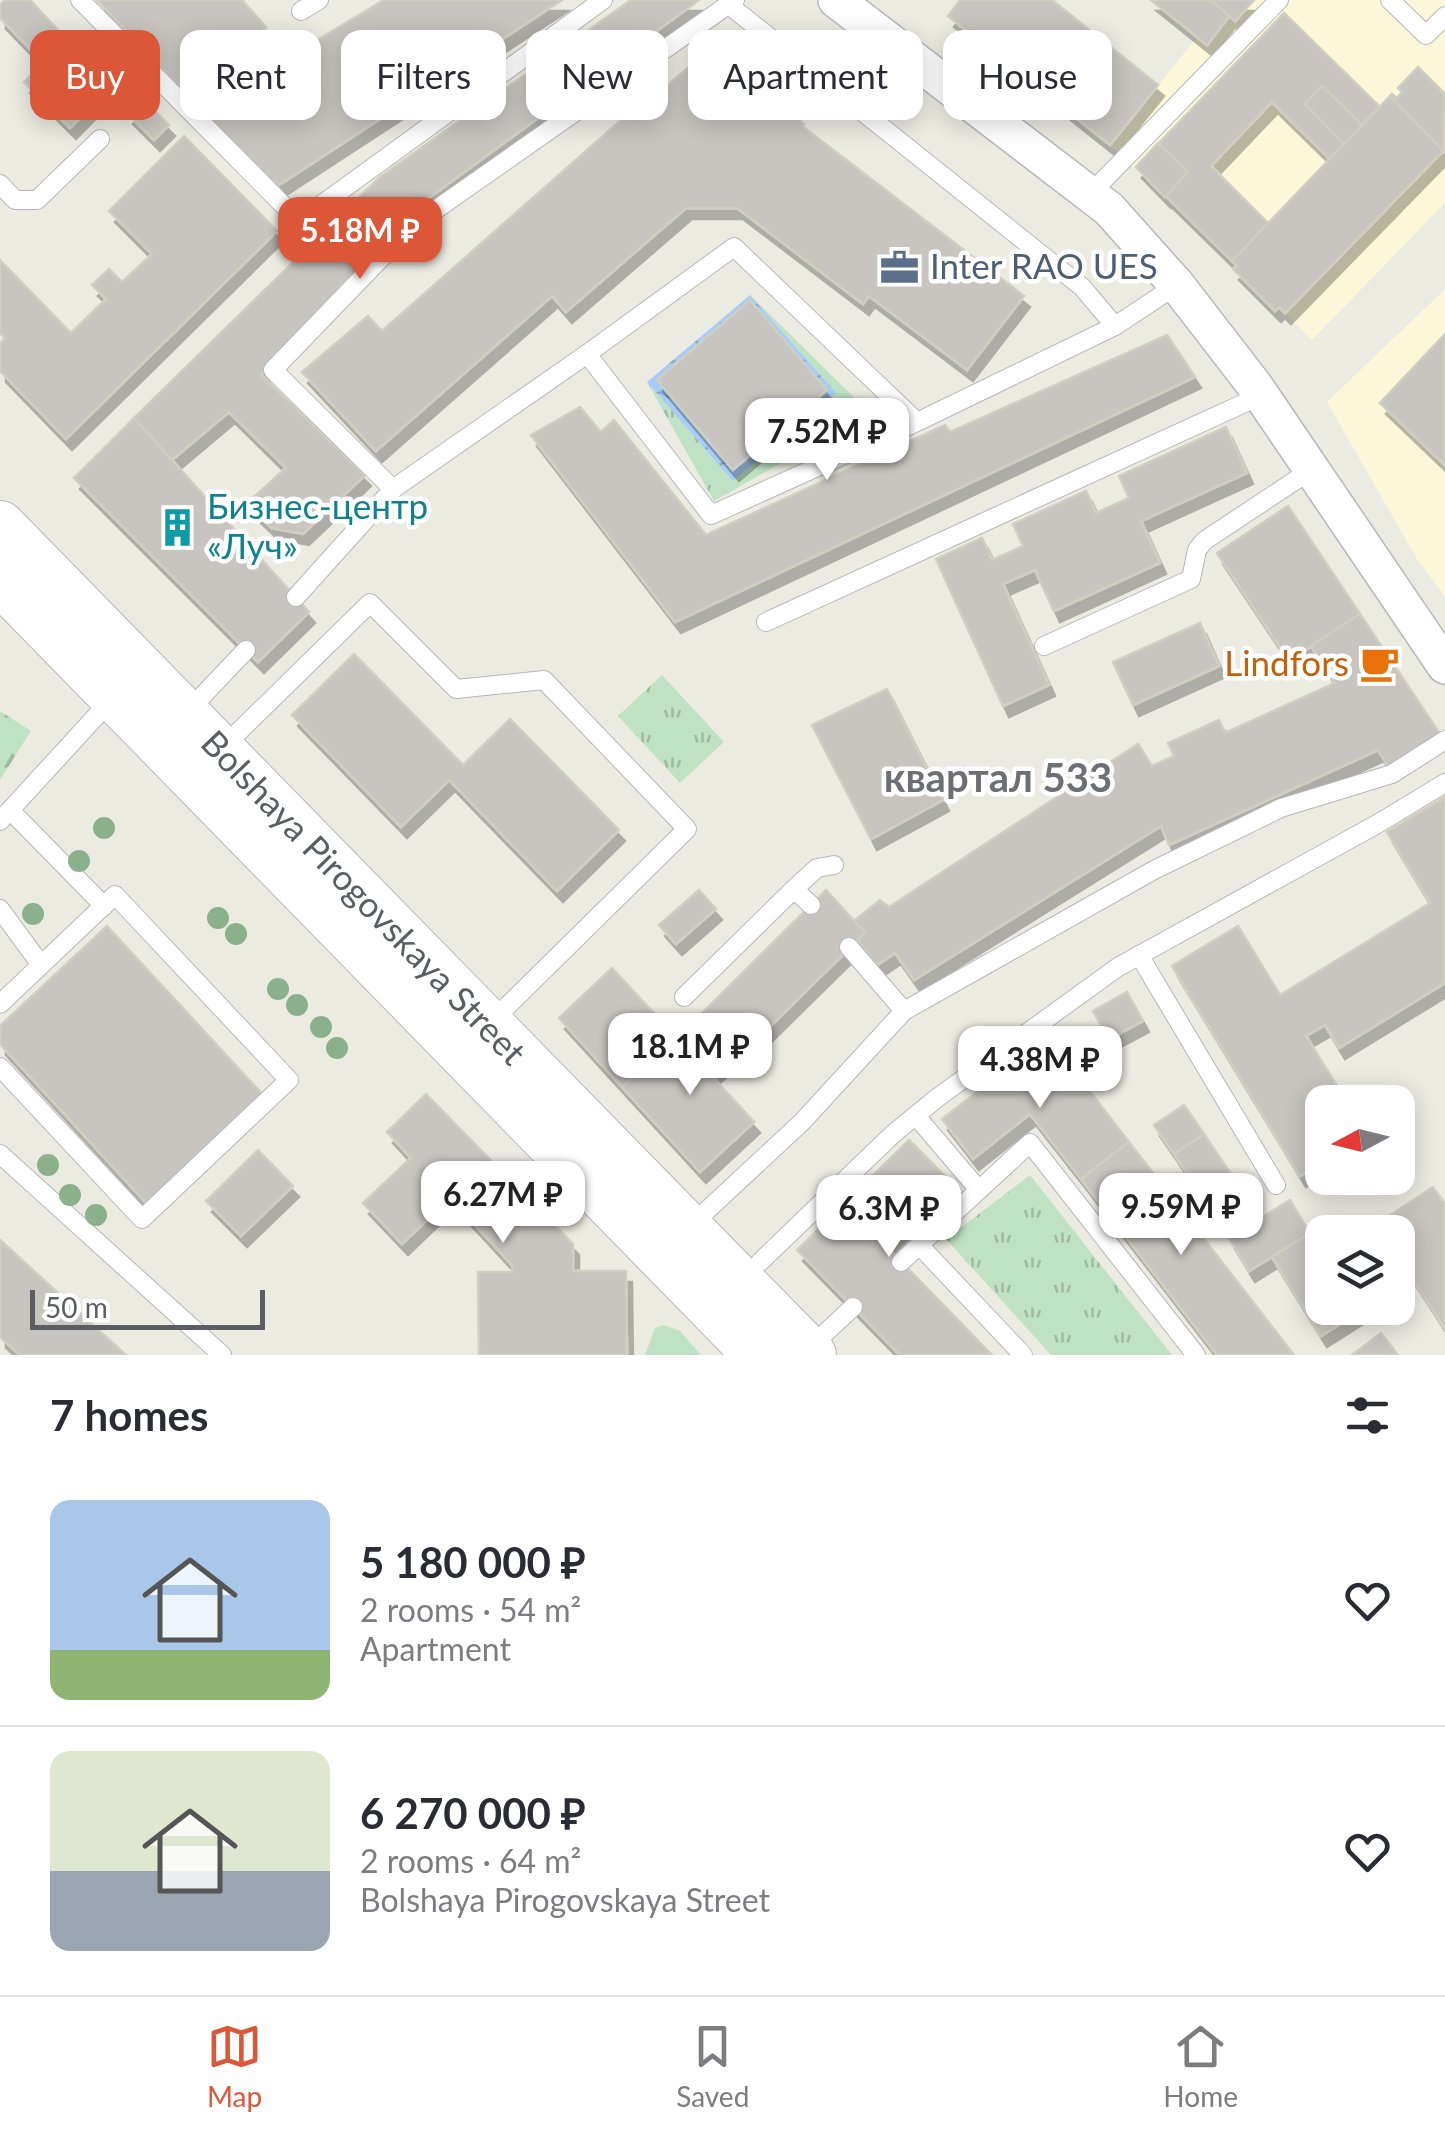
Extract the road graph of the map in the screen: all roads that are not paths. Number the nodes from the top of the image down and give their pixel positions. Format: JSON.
{"nodes":[{"id":1,"x":80,"y":0,"type":"edge"},
{"id":2,"x":319,"y":0,"type":"edge"},
{"id":3,"x":603,"y":0,"type":"edge"},
{"id":4,"x":836,"y":0,"type":"edge"},
{"id":5,"x":1279,"y":0,"type":"edge"},
{"id":6,"x":1390,"y":0,"type":"edge"},
{"id":7,"x":732,"y":3,"type":"edge"},
{"id":8,"x":301,"y":10,"type":"dead end"},
{"id":9,"x":1445,"y":16,"type":"edge"},
{"id":10,"x":100,"y":139,"type":"dead end"},
{"id":11,"x":0,"y":184,"type":"edge"},
{"id":12,"x":1092,"y":193,"type":"junction"},
{"id":13,"x":1177,"y":285,"type":"junction"},
{"id":14,"x":1115,"y":326,"type":"junction"},
{"id":15,"x":588,"y":354,"type":"junction"},
{"id":16,"x":1262,"y":396,"type":"junction"},
{"id":17,"x":917,"y":422,"type":"junction"},
{"id":18,"x":1311,"y":470,"type":"junction"},
{"id":19,"x":393,"y":488,"type":"junction"},
{"id":20,"x":0,"y":526,"type":"edge"},
{"id":21,"x":0,"y":579,"type":"edge"},
{"id":22,"x":296,"y":597,"type":"dead end"},
{"id":23,"x":766,"y":622,"type":"dead end"},
{"id":24,"x":1044,"y":646,"type":"dead end"},
{"id":25,"x":246,"y":650,"type":"dead end"},
{"id":26,"x":1445,"y":666,"type":"edge"},
{"id":27,"x":115,"y":695,"type":"junction"},
{"id":28,"x":184,"y":715,"type":"junction"},
{"id":29,"x":1445,"y":740,"type":"edge"},
{"id":30,"x":220,"y":751,"type":"junction"},
{"id":31,"x":1445,"y":782,"type":"edge"},
{"id":32,"x":5,"y":816,"type":"edge"},
{"id":33,"x":834,"y":865,"type":"dead end"},
{"id":34,"x":794,"y":889,"type":"junction"},
{"id":35,"x":811,"y":905,"type":"dead end"},
{"id":36,"x":104,"y":906,"type":"junction"},
{"id":37,"x":0,"y":909,"type":"edge"},
{"id":38,"x":849,"y":947,"type":"dead end"},
{"id":39,"x":1139,"y":955,"type":"junction"},
{"id":40,"x":41,"y":965,"type":"junction"},
{"id":41,"x":684,"y":998,"type":"dead end"},
{"id":42,"x":0,"y":1004,"type":"edge"},
{"id":43,"x":904,"y":1011,"type":"junction"},
{"id":44,"x":488,"y":1026,"type":"junction"},
{"id":45,"x":0,"y":1068,"type":"edge"},
{"id":46,"x":916,"y":1116,"type":"junction"},
{"id":47,"x":0,"y":1154,"type":"edge"},
{"id":48,"x":1276,"y":1185,"type":"dead end"},
{"id":49,"x":979,"y":1190,"type":"junction"},
{"id":50,"x":688,"y":1228,"type":"junction"},
{"id":51,"x":919,"y":1245,"type":"junction"},
{"id":52,"x":760,"y":1262,"type":"dead end"},
{"id":53,"x":902,"y":1262,"type":"dead end"},
{"id":54,"x":853,"y":1307,"type":"dead end"},
{"id":55,"x":792,"y":1353,"type":"edge"},
{"id":56,"x":222,"y":1355,"type":"edge"},
{"id":57,"x":1023,"y":1355,"type":"edge"},
{"id":58,"x":1196,"y":1355,"type":"edge"}],
"edges":[{"from":1,"to":3,"type":"lane"},
{"from":2,"to":8,"type":"lane"},
{"from":4,"to":12,"type":"street"},
{"from":5,"to":12,"type":"lane"},
{"from":6,"to":9,"type":"lane"},
{"from":7,"to":14,"type":"lane"},
{"from":7,"to":19,"type":"lane"},
{"from":10,"to":11,"type":"lane"},
{"from":12,"to":13,"type":"street"},
{"from":13,"to":14,"type":"lane"},
{"from":13,"to":16,"type":"street"},
{"from":14,"to":17,"type":"lane"},
{"from":15,"to":17,"type":"lane"},
{"from":15,"to":17,"type":"lane"},
{"from":15,"to":19,"type":"lane"},
{"from":16,"to":18,"type":"street"},
{"from":16,"to":23,"type":"lane"},
{"from":18,"to":24,"type":"lane"},
{"from":18,"to":26,"type":"street"},
{"from":19,"to":22,"type":"lane"},
{"from":20,"to":28,"type":"main road","name":"Bolshaya Pirogovskaya Street"},
{"from":21,"to":27,"type":"main road","name":"Bolshaya Pirogovskaya Street"},
{"from":25,"to":28,"type":"lane"},
{"from":27,"to":32,"type":"lane"},
{"from":27,"to":55,"type":"main road","name":"Bolshaya Pirogovskaya Street"},
{"from":28,"to":30,"type":"main road","name":"Bolshaya Pirogovskaya Street"},
{"from":29,"to":43,"type":"lane"},
{"from":30,"to":44,"type":"main road","name":"Bolshaya Pirogovskaya Street"},
{"from":30,"to":44,"type":"lane"},
{"from":31,"to":39,"type":"lane"},
{"from":32,"to":36,"type":"lane"},
{"from":33,"to":34,"type":"lane"},
{"from":34,"to":35,"type":"lane"},
{"from":34,"to":41,"type":"lane"},
{"from":36,"to":40,"type":"lane"},
{"from":36,"to":45,"type":"lane"},
{"from":37,"to":40,"type":"lane"},
{"from":38,"to":43,"type":"lane"},
{"from":39,"to":46,"type":"lane"},
{"from":39,"to":48,"type":"lane"},
{"from":40,"to":42,"type":"lane"},
{"from":43,"to":50,"type":"lane"},
{"from":44,"to":50,"type":"main road","name":"Bolshaya Pirogovskaya Street"},
{"from":46,"to":49,"type":"lane"},
{"from":46,"to":52,"type":"lane"},
{"from":47,"to":56,"type":"lane"},
{"from":49,"to":51,"type":"lane"},
{"from":49,"to":58,"type":"lane"},
{"from":50,"to":55,"type":"main road","name":"Bolshaya Pirogovskaya Street"},
{"from":51,"to":53,"type":"lane"},
{"from":51,"to":57,"type":"lane"},
{"from":54,"to":55,"type":"lane"}]}
